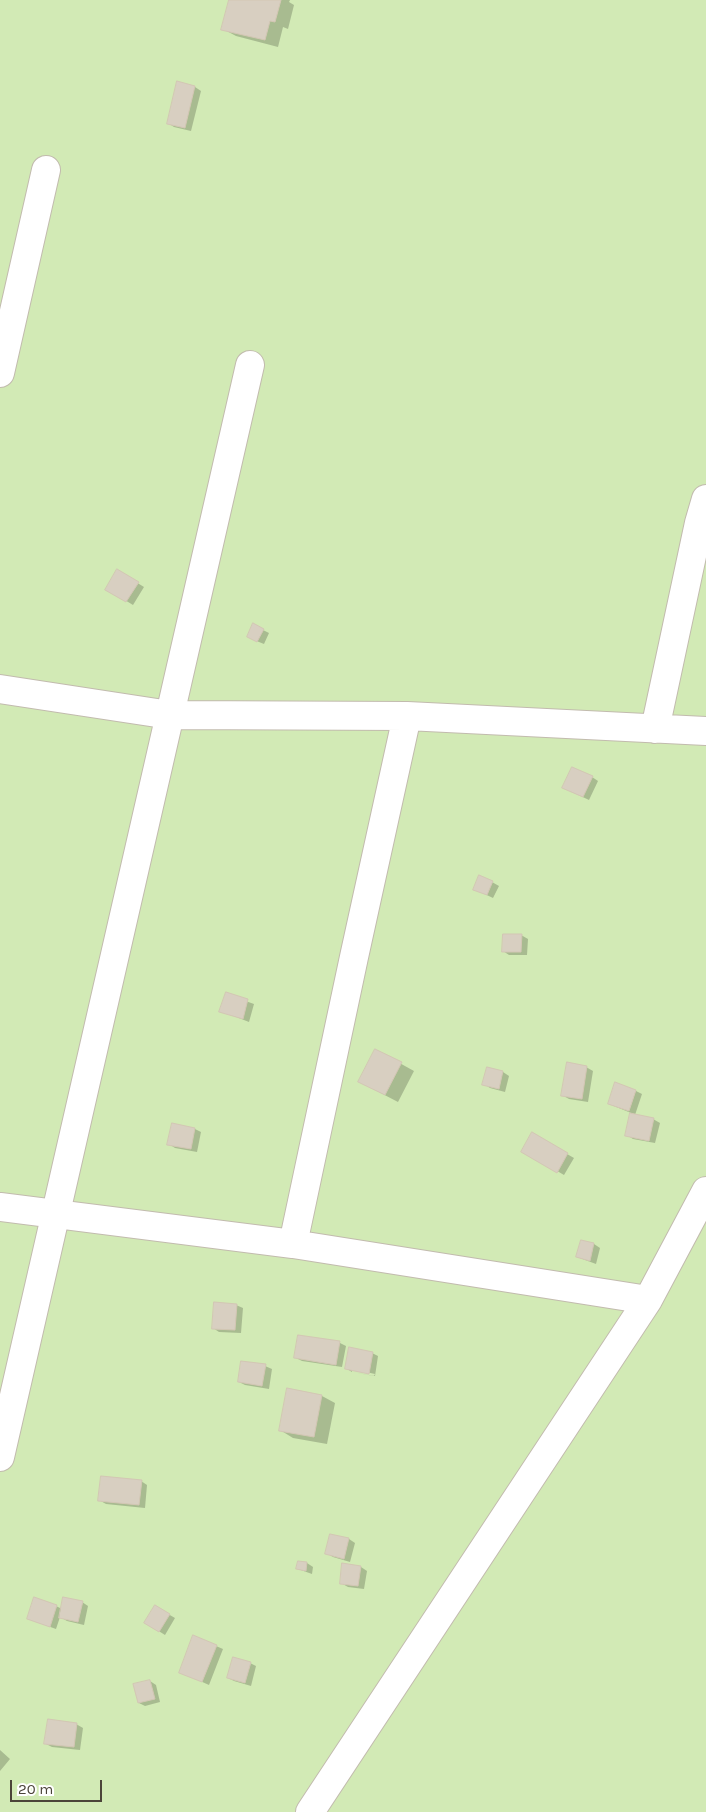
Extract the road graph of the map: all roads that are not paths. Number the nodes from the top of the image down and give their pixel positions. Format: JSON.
{"nodes":[{"id":1,"x":46,"y":170,"type":"dead end"},
{"id":2,"x":250,"y":365,"type":"dead end"},
{"id":3,"x":0,"y":373,"type":"edge"},
{"id":4,"x":706,"y":498,"type":"edge"},
{"id":5,"x":0,"y":688,"type":"edge"},
{"id":6,"x":170,"y":715,"type":"junction"},
{"id":7,"x":407,"y":716,"type":"junction"},
{"id":8,"x":655,"y":729,"type":"junction"},
{"id":9,"x":706,"y":731,"type":"edge"},
{"id":10,"x":706,"y":1191,"type":"edge"},
{"id":11,"x":0,"y":1207,"type":"edge"},
{"id":12,"x":55,"y":1215,"type":"junction"},
{"id":13,"x":293,"y":1244,"type":"junction"},
{"id":14,"x":648,"y":1300,"type":"junction"},
{"id":15,"x":0,"y":1457,"type":"edge"},
{"id":16,"x":310,"y":1812,"type":"edge"}],
"edges":[{"from":1,"to":3,"type":"street"},
{"from":2,"to":6,"type":"street"},
{"from":4,"to":8,"type":"street"},
{"from":5,"to":6,"type":"street"},
{"from":6,"to":7,"type":"street"},
{"from":6,"to":12,"type":"street"},
{"from":7,"to":8,"type":"street"},
{"from":7,"to":13,"type":"street"},
{"from":8,"to":9,"type":"street"},
{"from":10,"to":14,"type":"street"},
{"from":11,"to":12,"type":"street"},
{"from":12,"to":13,"type":"street"},
{"from":12,"to":15,"type":"street"},
{"from":13,"to":14,"type":"street"},
{"from":14,"to":16,"type":"street"}]}
